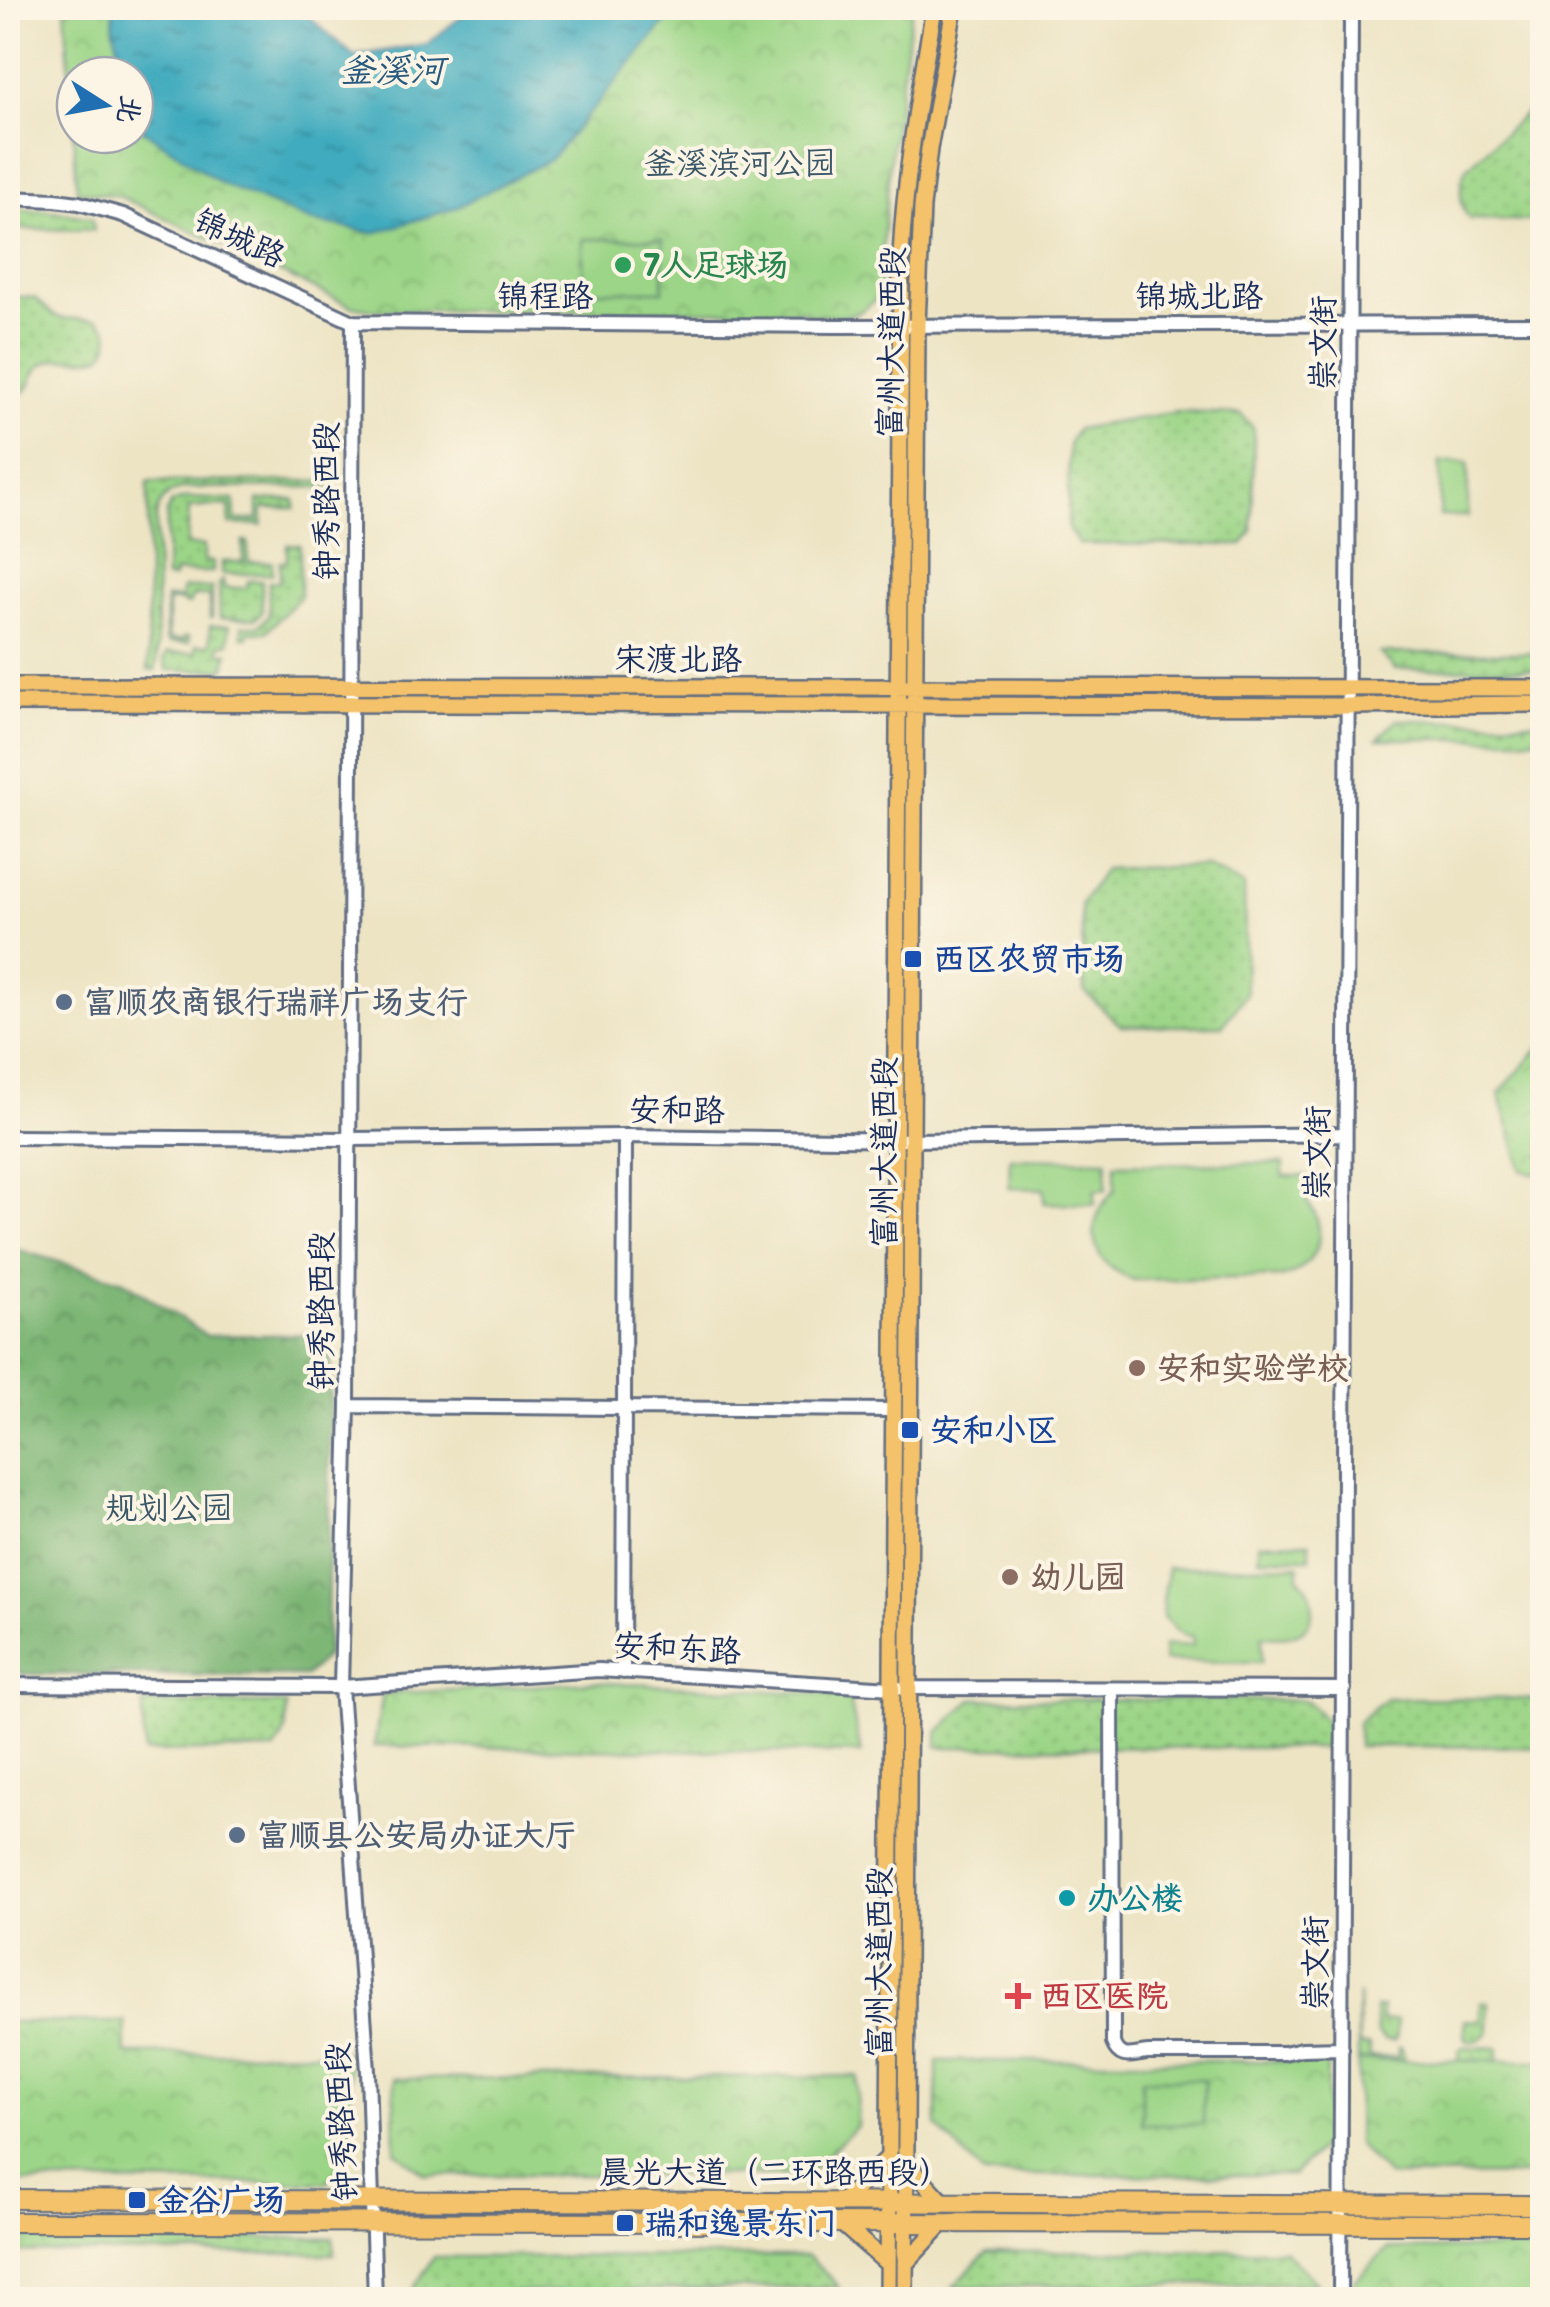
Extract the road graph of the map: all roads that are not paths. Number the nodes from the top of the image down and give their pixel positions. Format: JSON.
{"nodes":[{"id":1,"x":934,"y":8,"type":"edge"},
{"id":2,"x":954,"y":8,"type":"edge"},
{"id":3,"x":1352,"y":8,"type":"edge"},
{"id":4,"x":8,"y":198,"type":"edge"},
{"id":5,"x":353,"y":322,"type":"junction"},
{"id":6,"x":1351,"y":324,"type":"junction"},
{"id":7,"x":1542,"y":324,"type":"edge"},
{"id":8,"x":908,"y":325,"type":"junction"},
{"id":9,"x":8,"y":686,"type":"edge"},
{"id":10,"x":352,"y":686,"type":"junction"},
{"id":11,"x":906,"y":688,"type":"junction"},
{"id":12,"x":1348,"y":688,"type":"junction"},
{"id":13,"x":1542,"y":688,"type":"edge"},
{"id":14,"x":8,"y":703,"type":"edge"},
{"id":15,"x":353,"y":704,"type":"junction"},
{"id":16,"x":1542,"y":704,"type":"edge"},
{"id":17,"x":906,"y":705,"type":"junction"},
{"id":18,"x":1348,"y":706,"type":"junction"},
{"id":19,"x":1345,"y":1134,"type":"junction"},
{"id":20,"x":625,"y":1136,"type":"junction"},
{"id":21,"x":8,"y":1137,"type":"edge"},
{"id":22,"x":350,"y":1139,"type":"junction"},
{"id":23,"x":904,"y":1140,"type":"junction"},
{"id":24,"x":348,"y":1406,"type":"junction"},
{"id":25,"x":624,"y":1409,"type":"junction"},
{"id":26,"x":894,"y":1410,"type":"junction"},
{"id":27,"x":623,"y":1672,"type":"junction"},
{"id":28,"x":8,"y":1684,"type":"edge"},
{"id":29,"x":342,"y":1688,"type":"junction"},
{"id":30,"x":900,"y":1688,"type":"junction"},
{"id":31,"x":1112,"y":1689,"type":"junction"},
{"id":32,"x":1344,"y":1690,"type":"junction"},
{"id":33,"x":1342,"y":2048,"type":"junction"},
{"id":34,"x":889,"y":2157,"type":"junction"},
{"id":35,"x":906,"y":2162,"type":"junction"},
{"id":36,"x":8,"y":2199,"type":"edge"},
{"id":37,"x":372,"y":2200,"type":"junction"},
{"id":38,"x":842,"y":2202,"type":"junction"},
{"id":39,"x":897,"y":2202,"type":"junction"},
{"id":40,"x":944,"y":2202,"type":"junction"},
{"id":41,"x":1340,"y":2204,"type":"junction"},
{"id":42,"x":1542,"y":2204,"type":"edge"},
{"id":43,"x":8,"y":2222,"type":"edge"},
{"id":44,"x":373,"y":2222,"type":"junction"},
{"id":45,"x":841,"y":2223,"type":"junction"},
{"id":46,"x":897,"y":2223,"type":"junction"},
{"id":47,"x":943,"y":2223,"type":"junction"},
{"id":48,"x":1340,"y":2224,"type":"junction"},
{"id":49,"x":1542,"y":2224,"type":"edge"},
{"id":50,"x":897,"y":2264,"type":"junction"},
{"id":51,"x":375,"y":2300,"type":"edge"},
{"id":52,"x":888,"y":2300,"type":"edge"},
{"id":53,"x":905,"y":2300,"type":"edge"},
{"id":54,"x":1340,"y":2300,"type":"edge"}],
"edges":[{"from":1,"to":8,"type":"main road","name":"富州大道西段"},
{"from":2,"to":8,"type":"main road","name":"富州大道西段"},
{"from":3,"to":6,"type":"street","name":"崇文街"},
{"from":4,"to":5,"type":"street","name":"锦城路"},
{"from":5,"to":8,"type":"street","name":"锦程路"},
{"from":5,"to":10,"type":"street","name":"钟秀路西段"},
{"from":6,"to":7,"type":"street","name":"锦城北路"},
{"from":6,"to":8,"type":"street","name":"锦城北路"},
{"from":6,"to":12,"type":"street","name":"崇文街"},
{"from":8,"to":11,"type":"main road","name":"富州大道西段"},
{"from":9,"to":10,"type":"main road","name":"宋渡北路"},
{"from":10,"to":11,"type":"main road","name":"宋渡北路"},
{"from":10,"to":15,"type":"street","name":"钟秀路西段"},
{"from":11,"to":12,"type":"main road","name":"宋渡北路"},
{"from":11,"to":17,"type":"main road","name":"富州大道西段"},
{"from":12,"to":13,"type":"main road","name":"宋渡北路"},
{"from":12,"to":18,"type":"street","name":"崇文街"},
{"from":14,"to":15,"type":"main road","name":"宋渡北路"},
{"from":15,"to":17,"type":"main road","name":"宋渡北路"},
{"from":15,"to":22,"type":"street","name":"钟秀路西段"},
{"from":16,"to":18,"type":"main road","name":"宋渡北路"},
{"from":17,"to":18,"type":"main road","name":"宋渡北路"},
{"from":17,"to":23,"type":"main road","name":"富州大道西段"},
{"from":18,"to":19,"type":"street","name":"崇文街"},
{"from":19,"to":23,"type":"street","name":"安和路"},
{"from":19,"to":32,"type":"street","name":"崇文街"},
{"from":20,"to":22,"type":"street","name":"安和路"},
{"from":20,"to":23,"type":"street","name":"安和路"},
{"from":20,"to":25,"type":"street"},
{"from":21,"to":22,"type":"street","name":"安和路"},
{"from":22,"to":24,"type":"street","name":"钟秀路西段"},
{"from":23,"to":26,"type":"main road","name":"富州大道西段"},
{"from":23,"to":30,"type":"main road","name":"富州大道西段"},
{"from":24,"to":25,"type":"street"},
{"from":24,"to":29,"type":"street","name":"钟秀路西段"},
{"from":25,"to":26,"type":"street"},
{"from":25,"to":27,"type":"street"},
{"from":26,"to":30,"type":"main road","name":"富州大道西段"},
{"from":27,"to":29,"type":"street","name":"安和东路"},
{"from":27,"to":30,"type":"street","name":"安和东路"},
{"from":28,"to":29,"type":"street","name":"安和东路"},
{"from":29,"to":37,"type":"street","name":"钟秀路西段"},
{"from":30,"to":31,"type":"street","name":"安和东路"},
{"from":30,"to":34,"type":"main road","name":"富州大道西段"},
{"from":30,"to":35,"type":"main road","name":"富州大道西段"},
{"from":31,"to":32,"type":"street","name":"安和东路"},
{"from":31,"to":33,"type":"street"},
{"from":32,"to":33,"type":"street","name":"崇文街"},
{"from":33,"to":41,"type":"street","name":"崇文街"},
{"from":34,"to":38,"type":"main road"},
{"from":34,"to":39,"type":"main road","name":"富州大道西段"},
{"from":35,"to":39,"type":"main road","name":"富州大道西段"},
{"from":35,"to":40,"type":"main road"},
{"from":36,"to":37,"type":"highway","name":"晨光大道（二环路西段）"},
{"from":37,"to":38,"type":"highway","name":"晨光大道（二环路西段）"},
{"from":37,"to":44,"type":"street","name":"钟秀路西段"},
{"from":38,"to":39,"type":"highway","name":"晨光大道（二环路西段）"},
{"from":39,"to":40,"type":"highway","name":"晨光大道（二环路西段）"},
{"from":39,"to":46,"type":"main road","name":"富州大道西段"},
{"from":40,"to":41,"type":"highway","name":"晨光大道（二环路西段）"},
{"from":41,"to":42,"type":"highway","name":"晨光大道（二环路西段）"},
{"from":41,"to":48,"type":"street","name":"崇文街"},
{"from":43,"to":44,"type":"highway","name":"晨光大道（二环路西段）"},
{"from":44,"to":45,"type":"highway","name":"晨光大道（二环路西段）"},
{"from":44,"to":51,"type":"street","name":"钟秀路西段"},
{"from":45,"to":46,"type":"highway","name":"晨光大道（二环路西段）"},
{"from":45,"to":50,"type":"main road"},
{"from":46,"to":47,"type":"highway","name":"晨光大道（二环路西段）"},
{"from":46,"to":50,"type":"main road","name":"富州大道西段"},
{"from":47,"to":48,"type":"highway","name":"晨光大道（二环路西段）"},
{"from":47,"to":50,"type":"main road"},
{"from":48,"to":49,"type":"highway","name":"晨光大道（二环路西段）"},
{"from":48,"to":54,"type":"street","name":"崇文街"},
{"from":50,"to":52,"type":"main road","name":"富州大道西段"},
{"from":50,"to":53,"type":"main road","name":"富州大道西段"}]}
